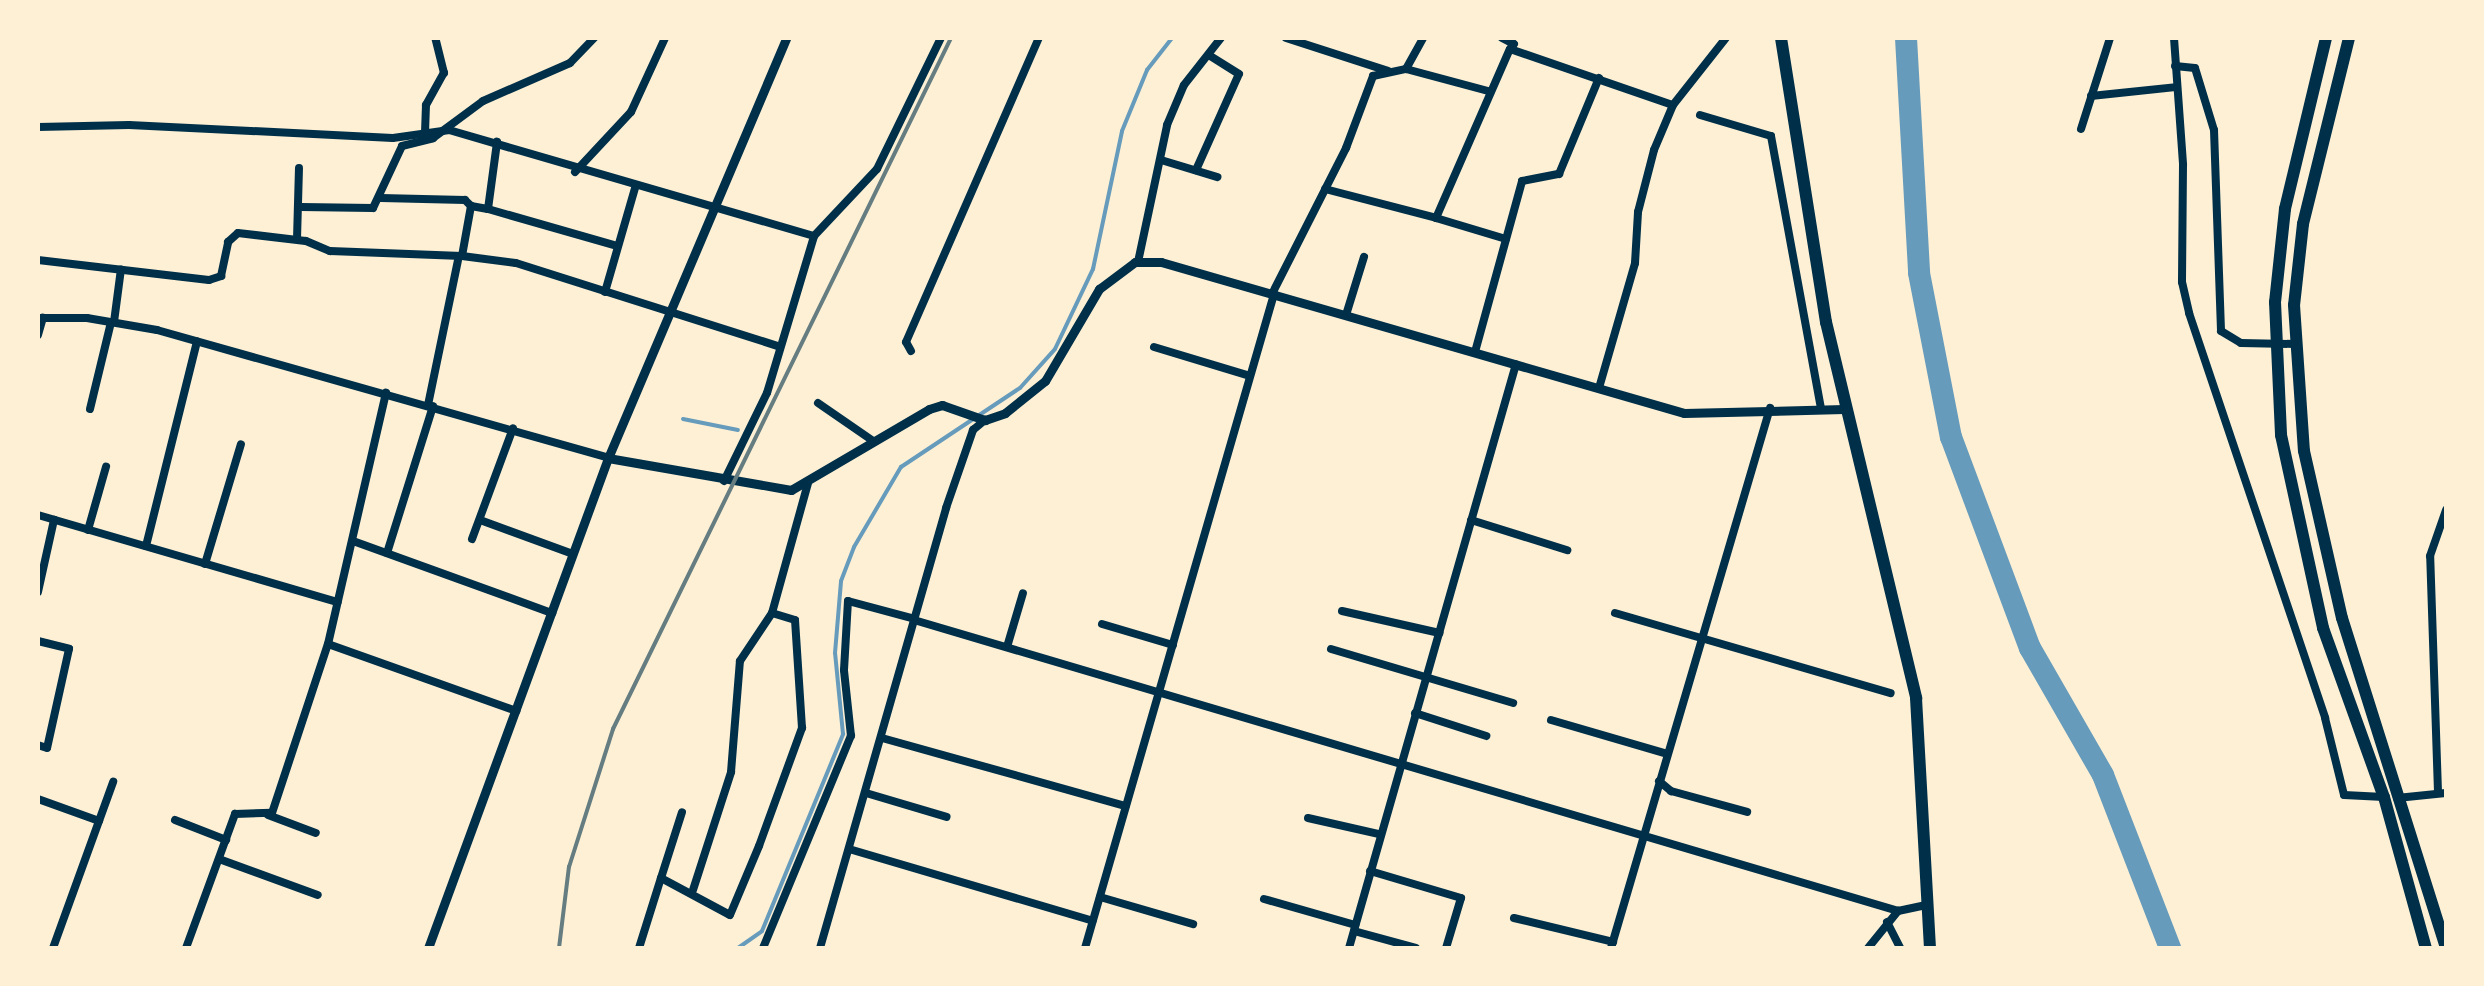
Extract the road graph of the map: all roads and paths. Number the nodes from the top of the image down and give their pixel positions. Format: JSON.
{"nodes":[{"id":1,"x":435,"y":38,"type":"edge"},
{"id":2,"x":594,"y":38,"type":"edge"},
{"id":3,"x":665,"y":38,"type":"edge"},
{"id":4,"x":786,"y":38,"type":"edge"},
{"id":5,"x":942,"y":38,"type":"edge"},
{"id":6,"x":1039,"y":38,"type":"edge"},
{"id":7,"x":1221,"y":38,"type":"edge"},
{"id":8,"x":1286,"y":38,"type":"edge"},
{"id":9,"x":1422,"y":38,"type":"edge"},
{"id":10,"x":1502,"y":38,"type":"edge"},
{"id":11,"x":1726,"y":38,"type":"edge"},
{"id":12,"x":1781,"y":38,"type":"edge"},
{"id":13,"x":2110,"y":38,"type":"edge"},
{"id":14,"x":2174,"y":38,"type":"edge"},
{"id":15,"x":2326,"y":38,"type":"edge"},
{"id":16,"x":2348,"y":38,"type":"edge"},
{"id":17,"x":1510,"y":49,"type":"junction"},
{"id":18,"x":1208,"y":56,"type":"junction"},
{"id":19,"x":2175,"y":66,"type":"junction"},
{"id":20,"x":1406,"y":68,"type":"junction"},
{"id":21,"x":1393,"y":72,"type":"junction"},
{"id":22,"x":1599,"y":78,"type":"junction"},
{"id":23,"x":2176,"y":88,"type":"junction"},
{"id":24,"x":1488,"y":91,"type":"junction"},
{"id":25,"x":2091,"y":96,"type":"junction"},
{"id":26,"x":1673,"y":105,"type":"junction"},
{"id":27,"x":1700,"y":115,"type":"dead end"},
{"id":28,"x":38,"y":127,"type":"edge"},
{"id":29,"x":2082,"y":129,"type":"dead end"},
{"id":30,"x":449,"y":130,"type":"junction"},
{"id":31,"x":425,"y":132,"type":"junction"},
{"id":32,"x":497,"y":142,"type":"junction"},
{"id":33,"x":1161,"y":160,"type":"junction"},
{"id":34,"x":299,"y":168,"type":"dead end"},
{"id":35,"x":1196,"y":170,"type":"junction"},
{"id":36,"x":575,"y":172,"type":"junction"},
{"id":37,"x":1217,"y":177,"type":"dead end"},
{"id":38,"x":635,"y":188,"type":"junction"},
{"id":39,"x":1325,"y":189,"type":"junction"},
{"id":40,"x":381,"y":198,"type":"junction"},
{"id":41,"x":471,"y":206,"type":"junction"},
{"id":42,"x":301,"y":207,"type":"junction"},
{"id":43,"x":714,"y":208,"type":"junction"},
{"id":44,"x":488,"y":209,"type":"junction"},
{"id":45,"x":1436,"y":218,"type":"junction"},
{"id":46,"x":814,"y":236,"type":"junction"},
{"id":47,"x":297,"y":239,"type":"junction"},
{"id":48,"x":1506,"y":239,"type":"junction"},
{"id":49,"x":617,"y":246,"type":"junction"},
{"id":50,"x":1364,"y":257,"type":"dead end"},
{"id":51,"x":460,"y":258,"type":"junction"},
{"id":52,"x":38,"y":260,"type":"edge"},
{"id":53,"x":1138,"y":262,"type":"junction"},
{"id":54,"x":121,"y":269,"type":"junction"},
{"id":55,"x":605,"y":292,"type":"junction"},
{"id":56,"x":1273,"y":294,"type":"junction"},
{"id":57,"x":669,"y":312,"type":"junction"},
{"id":58,"x":1346,"y":315,"type":"junction"},
{"id":59,"x":40,"y":318,"type":"edge"},
{"id":60,"x":112,"y":322,"type":"junction"},
{"id":61,"x":38,"y":336,"type":"edge"},
{"id":62,"x":198,"y":342,"type":"junction"},
{"id":63,"x":2276,"y":344,"type":"junction"},
{"id":64,"x":2295,"y":344,"type":"junction"},
{"id":65,"x":778,"y":346,"type":"junction"},
{"id":66,"x":1154,"y":347,"type":"dead end"},
{"id":67,"x":910,"y":352,"type":"dead end"},
{"id":68,"x":1476,"y":352,"type":"junction"},
{"id":69,"x":1516,"y":364,"type":"junction"},
{"id":70,"x":1250,"y":376,"type":"junction"},
{"id":71,"x":1599,"y":388,"type":"junction"},
{"id":72,"x":386,"y":394,"type":"junction"},
{"id":73,"x":818,"y":402,"type":"dead end"},
{"id":74,"x":430,"y":406,"type":"junction"},
{"id":75,"x":1770,"y":408,"type":"junction"},
{"id":76,"x":1821,"y":408,"type":"junction"},
{"id":77,"x":1844,"y":408,"type":"junction"},
{"id":78,"x":90,"y":410,"type":"dead end"},
{"id":79,"x":983,"y":419,"type":"junction"},
{"id":80,"x":513,"y":428,"type":"junction"},
{"id":81,"x":874,"y":441,"type":"junction"},
{"id":82,"x":241,"y":444,"type":"dead end"},
{"id":83,"x":608,"y":458,"type":"junction"},
{"id":84,"x":106,"y":467,"type":"dead end"},
{"id":85,"x":724,"y":481,"type":"junction"},
{"id":86,"x":808,"y":483,"type":"junction"},
{"id":87,"x":2446,"y":510,"type":"edge"},
{"id":88,"x":38,"y":515,"type":"edge"},
{"id":89,"x":54,"y":520,"type":"junction"},
{"id":90,"x":480,"y":520,"type":"junction"},
{"id":91,"x":1471,"y":520,"type":"junction"},
{"id":92,"x":88,"y":530,"type":"junction"},
{"id":93,"x":472,"y":539,"type":"dead end"},
{"id":94,"x":352,"y":541,"type":"junction"},
{"id":95,"x":146,"y":546,"type":"junction"},
{"id":96,"x":1567,"y":550,"type":"dead end"},
{"id":97,"x":387,"y":553,"type":"junction"},
{"id":98,"x":574,"y":554,"type":"junction"},
{"id":99,"x":204,"y":564,"type":"junction"},
{"id":100,"x":38,"y":592,"type":"edge"},
{"id":101,"x":1023,"y":593,"type":"dead end"},
{"id":102,"x":338,"y":602,"type":"junction"},
{"id":103,"x":1342,"y":611,"type":"dead end"},
{"id":104,"x":1615,"y":612,"type":"dead end"},
{"id":105,"x":552,"y":613,"type":"junction"},
{"id":106,"x":772,"y":613,"type":"junction"},
{"id":107,"x":914,"y":619,"type":"junction"},
{"id":108,"x":1102,"y":624,"type":"dead end"},
{"id":109,"x":1440,"y":633,"type":"junction"},
{"id":110,"x":1701,"y":638,"type":"junction"},
{"id":111,"x":38,"y":642,"type":"edge"},
{"id":112,"x":328,"y":644,"type":"junction"},
{"id":113,"x":1173,"y":644,"type":"junction"},
{"id":114,"x":1007,"y":647,"type":"junction"},
{"id":115,"x":1331,"y":649,"type":"dead end"},
{"id":116,"x":1426,"y":677,"type":"junction"},
{"id":117,"x":1160,"y":692,"type":"junction"},
{"id":118,"x":1891,"y":693,"type":"dead end"},
{"id":119,"x":1513,"y":703,"type":"dead end"},
{"id":120,"x":516,"y":711,"type":"junction"},
{"id":121,"x":1415,"y":713,"type":"junction"},
{"id":122,"x":1551,"y":720,"type":"dead end"},
{"id":123,"x":1486,"y":736,"type":"dead end"},
{"id":124,"x":882,"y":738,"type":"junction"},
{"id":125,"x":38,"y":745,"type":"edge"},
{"id":126,"x":1667,"y":754,"type":"junction"},
{"id":127,"x":1400,"y":760,"type":"junction"},
{"id":128,"x":1659,"y":781,"type":"junction"},
{"id":129,"x":113,"y":782,"type":"dead end"},
{"id":130,"x":2442,"y":792,"type":"edge"},
{"id":131,"x":866,"y":794,"type":"junction"},
{"id":132,"x":2384,"y":797,"type":"junction"},
{"id":133,"x":38,"y":799,"type":"edge"},
{"id":134,"x":2405,"y":799,"type":"junction"},
{"id":135,"x":1126,"y":806,"type":"junction"},
{"id":136,"x":682,"y":812,"type":"dead end"},
{"id":137,"x":1747,"y":812,"type":"dead end"},
{"id":138,"x":263,"y":813,"type":"junction"},
{"id":139,"x":947,"y":816,"type":"dead end"},
{"id":140,"x":1308,"y":818,"type":"dead end"},
{"id":141,"x":175,"y":820,"type":"dead end"},
{"id":142,"x":99,"y":821,"type":"junction"},
{"id":143,"x":316,"y":833,"type":"dead end"},
{"id":144,"x":1644,"y":833,"type":"junction"},
{"id":145,"x":1379,"y":834,"type":"junction"},
{"id":146,"x":226,"y":840,"type":"junction"},
{"id":147,"x":849,"y":850,"type":"junction"},
{"id":148,"x":219,"y":859,"type":"junction"},
{"id":149,"x":1370,"y":871,"type":"junction"},
{"id":150,"x":661,"y":878,"type":"junction"},
{"id":151,"x":694,"y":890,"type":"junction"},
{"id":152,"x":318,"y":895,"type":"dead end"},
{"id":153,"x":1100,"y":897,"type":"junction"},
{"id":154,"x":1264,"y":899,"type":"dead end"},
{"id":155,"x":1927,"y":905,"type":"junction"},
{"id":156,"x":1898,"y":911,"type":"junction"},
{"id":157,"x":1514,"y":918,"type":"dead end"},
{"id":158,"x":1093,"y":921,"type":"junction"},
{"id":159,"x":1887,"y":922,"type":"junction"},
{"id":160,"x":1193,"y":924,"type":"dead end"},
{"id":161,"x":1354,"y":928,"type":"junction"},
{"id":162,"x":1612,"y":945,"type":"edge"},
{"id":163,"x":53,"y":948,"type":"edge"},
{"id":164,"x":186,"y":948,"type":"edge"},
{"id":165,"x":428,"y":948,"type":"edge"},
{"id":166,"x":639,"y":948,"type":"edge"},
{"id":167,"x":763,"y":948,"type":"edge"},
{"id":168,"x":820,"y":948,"type":"edge"},
{"id":169,"x":1085,"y":948,"type":"edge"},
{"id":170,"x":1349,"y":948,"type":"edge"},
{"id":171,"x":1416,"y":948,"type":"edge"},
{"id":172,"x":1446,"y":948,"type":"edge"},
{"id":173,"x":1868,"y":948,"type":"edge"},
{"id":174,"x":1900,"y":948,"type":"edge"},
{"id":175,"x":1930,"y":948,"type":"edge"},
{"id":176,"x":2426,"y":948,"type":"edge"},
{"id":177,"x":2446,"y":948,"type":"edge"}],
"edges":[{"from":1,"to":31,"type":"street"},
{"from":2,"to":30,"type":"street"},
{"from":3,"to":36,"type":"street"},
{"from":4,"to":43,"type":"street"},
{"from":5,"to":46,"type":"street"},
{"from":6,"to":67,"type":"street"},
{"from":7,"to":18,"type":"street"},
{"from":8,"to":21,"type":"street"},
{"from":9,"to":20,"type":"street"},
{"from":10,"to":17,"type":"street"},
{"from":11,"to":26,"type":"street"},
{"from":12,"to":77,"type":"highway"},
{"from":13,"to":25,"type":"street"},
{"from":14,"to":19,"type":"street"},
{"from":15,"to":63,"type":"highway"},
{"from":16,"to":64,"type":"highway"},
{"from":17,"to":22,"type":"street"},
{"from":17,"to":24,"type":"street"},
{"from":18,"to":33,"type":"street"},
{"from":18,"to":35,"type":"street"},
{"from":19,"to":23,"type":"street"},
{"from":19,"to":63,"type":"street"},
{"from":20,"to":21,"type":"street"},
{"from":20,"to":24,"type":"street"},
{"from":21,"to":39,"type":"street"},
{"from":22,"to":26,"type":"street"},
{"from":22,"to":48,"type":"street"},
{"from":23,"to":25,"type":"street"},
{"from":23,"to":132,"type":"street"},
{"from":24,"to":45,"type":"street"},
{"from":25,"to":29,"type":"street"},
{"from":26,"to":71,"type":"street"},
{"from":27,"to":76,"type":"street"},
{"from":28,"to":31,"type":"street"},
{"from":30,"to":31,"type":"street"},
{"from":30,"to":32,"type":"street"},
{"from":30,"to":40,"type":"street"},
{"from":32,"to":36,"type":"street"},
{"from":32,"to":44,"type":"street"},
{"from":33,"to":35,"type":"street"},
{"from":33,"to":53,"type":"street"},
{"from":34,"to":42,"type":"street"},
{"from":35,"to":37,"type":"street"},
{"from":36,"to":38,"type":"street"},
{"from":38,"to":43,"type":"street"},
{"from":38,"to":49,"type":"street"},
{"from":39,"to":45,"type":"street"},
{"from":39,"to":56,"type":"street"},
{"from":40,"to":41,"type":"street"},
{"from":40,"to":42,"type":"street"},
{"from":41,"to":44,"type":"street"},
{"from":41,"to":51,"type":"street"},
{"from":42,"to":47,"type":"street"},
{"from":43,"to":46,"type":"street"},
{"from":43,"to":57,"type":"street"},
{"from":44,"to":49,"type":"street"},
{"from":45,"to":48,"type":"street"},
{"from":46,"to":65,"type":"street"},
{"from":47,"to":51,"type":"street"},
{"from":47,"to":54,"type":"street"},
{"from":48,"to":68,"type":"street"},
{"from":49,"to":55,"type":"street"},
{"from":50,"to":58,"type":"street"},
{"from":51,"to":55,"type":"street"},
{"from":51,"to":74,"type":"street"},
{"from":52,"to":54,"type":"street"},
{"from":53,"to":56,"type":"street"},
{"from":53,"to":79,"type":"street"},
{"from":54,"to":60,"type":"street"},
{"from":55,"to":57,"type":"street"},
{"from":56,"to":58,"type":"street"},
{"from":56,"to":70,"type":"street"},
{"from":57,"to":65,"type":"street"},
{"from":57,"to":83,"type":"street"},
{"from":58,"to":68,"type":"street"},
{"from":59,"to":60,"type":"street"},
{"from":59,"to":61,"type":"street"},
{"from":60,"to":62,"type":"street"},
{"from":60,"to":78,"type":"street"},
{"from":62,"to":72,"type":"street"},
{"from":62,"to":95,"type":"street"},
{"from":63,"to":64,"type":"street"},
{"from":63,"to":132,"type":"highway"},
{"from":64,"to":134,"type":"highway"},
{"from":65,"to":85,"type":"street"},
{"from":66,"to":70,"type":"street"},
{"from":68,"to":69,"type":"street"},
{"from":69,"to":71,"type":"street"},
{"from":69,"to":91,"type":"street"},
{"from":70,"to":113,"type":"street"},
{"from":71,"to":75,"type":"street"},
{"from":72,"to":74,"type":"street"},
{"from":72,"to":94,"type":"street"},
{"from":73,"to":81,"type":"street"},
{"from":74,"to":80,"type":"street"},
{"from":74,"to":97,"type":"street"},
{"from":75,"to":76,"type":"street"},
{"from":75,"to":110,"type":"street"},
{"from":76,"to":77,"type":"street"},
{"from":77,"to":155,"type":"highway"},
{"from":79,"to":81,"type":"street"},
{"from":79,"to":107,"type":"street"},
{"from":80,"to":83,"type":"street"},
{"from":80,"to":90,"type":"street"},
{"from":81,"to":86,"type":"street"},
{"from":82,"to":99,"type":"street"},
{"from":83,"to":85,"type":"street"},
{"from":83,"to":98,"type":"street"},
{"from":84,"to":92,"type":"street"},
{"from":85,"to":86,"type":"street"},
{"from":86,"to":106,"type":"street"},
{"from":87,"to":130,"type":"street"},
{"from":88,"to":89,"type":"street"},
{"from":89,"to":92,"type":"street"},
{"from":89,"to":100,"type":"street"},
{"from":90,"to":93,"type":"street"},
{"from":90,"to":98,"type":"street"},
{"from":91,"to":96,"type":"street"},
{"from":91,"to":109,"type":"street"},
{"from":92,"to":95,"type":"street"},
{"from":94,"to":97,"type":"street"},
{"from":94,"to":102,"type":"street"},
{"from":95,"to":99,"type":"street"},
{"from":97,"to":105,"type":"street"},
{"from":98,"to":105,"type":"street"},
{"from":99,"to":102,"type":"street"},
{"from":101,"to":114,"type":"street"},
{"from":102,"to":112,"type":"street"},
{"from":103,"to":109,"type":"street"},
{"from":104,"to":110,"type":"street"},
{"from":105,"to":120,"type":"street"},
{"from":106,"to":151,"type":"street"},
{"from":106,"to":151,"type":"street"},
{"from":107,"to":114,"type":"street"},
{"from":107,"to":124,"type":"street"},
{"from":107,"to":167,"type":"street"},
{"from":108,"to":113,"type":"street"},
{"from":109,"to":116,"type":"street"},
{"from":110,"to":118,"type":"street"},
{"from":110,"to":126,"type":"street"},
{"from":111,"to":125,"type":"street"},
{"from":112,"to":120,"type":"street"},
{"from":112,"to":138,"type":"street"},
{"from":113,"to":117,"type":"street"},
{"from":114,"to":117,"type":"street"},
{"from":115,"to":116,"type":"street"},
{"from":116,"to":119,"type":"street"},
{"from":116,"to":121,"type":"street"},
{"from":117,"to":127,"type":"street"},
{"from":117,"to":135,"type":"street"},
{"from":120,"to":165,"type":"street"},
{"from":121,"to":123,"type":"street"},
{"from":121,"to":127,"type":"street"},
{"from":122,"to":126,"type":"street"},
{"from":124,"to":131,"type":"street"},
{"from":124,"to":135,"type":"street"},
{"from":126,"to":128,"type":"street"},
{"from":127,"to":144,"type":"street"},
{"from":127,"to":145,"type":"street"},
{"from":128,"to":137,"type":"street"},
{"from":128,"to":144,"type":"street"},
{"from":129,"to":142,"type":"street"},
{"from":130,"to":134,"type":"street"},
{"from":131,"to":139,"type":"street"},
{"from":131,"to":147,"type":"street"},
{"from":132,"to":134,"type":"street"},
{"from":132,"to":176,"type":"highway"},
{"from":133,"to":142,"type":"street"},
{"from":134,"to":177,"type":"highway"},
{"from":135,"to":153,"type":"street"},
{"from":136,"to":150,"type":"street"},
{"from":138,"to":143,"type":"street"},
{"from":138,"to":146,"type":"street"},
{"from":140,"to":145,"type":"street"},
{"from":141,"to":146,"type":"street"},
{"from":142,"to":163,"type":"street"},
{"from":144,"to":156,"type":"street"},
{"from":144,"to":162,"type":"street"},
{"from":145,"to":149,"type":"street"},
{"from":146,"to":148,"type":"street"},
{"from":147,"to":158,"type":"street"},
{"from":147,"to":168,"type":"street"},
{"from":148,"to":152,"type":"street"},
{"from":148,"to":164,"type":"street"},
{"from":149,"to":161,"type":"street"},
{"from":149,"to":172,"type":"street"},
{"from":150,"to":151,"type":"street"},
{"from":150,"to":166,"type":"street"},
{"from":153,"to":158,"type":"street"},
{"from":153,"to":160,"type":"street"},
{"from":154,"to":161,"type":"street"},
{"from":155,"to":156,"type":"street"},
{"from":155,"to":175,"type":"highway"},
{"from":156,"to":159,"type":"street"},
{"from":157,"to":162,"type":"street"},
{"from":158,"to":169,"type":"street"},
{"from":159,"to":173,"type":"street"},
{"from":159,"to":174,"type":"street"},
{"from":161,"to":170,"type":"street"},
{"from":161,"to":171,"type":"street"}]}
